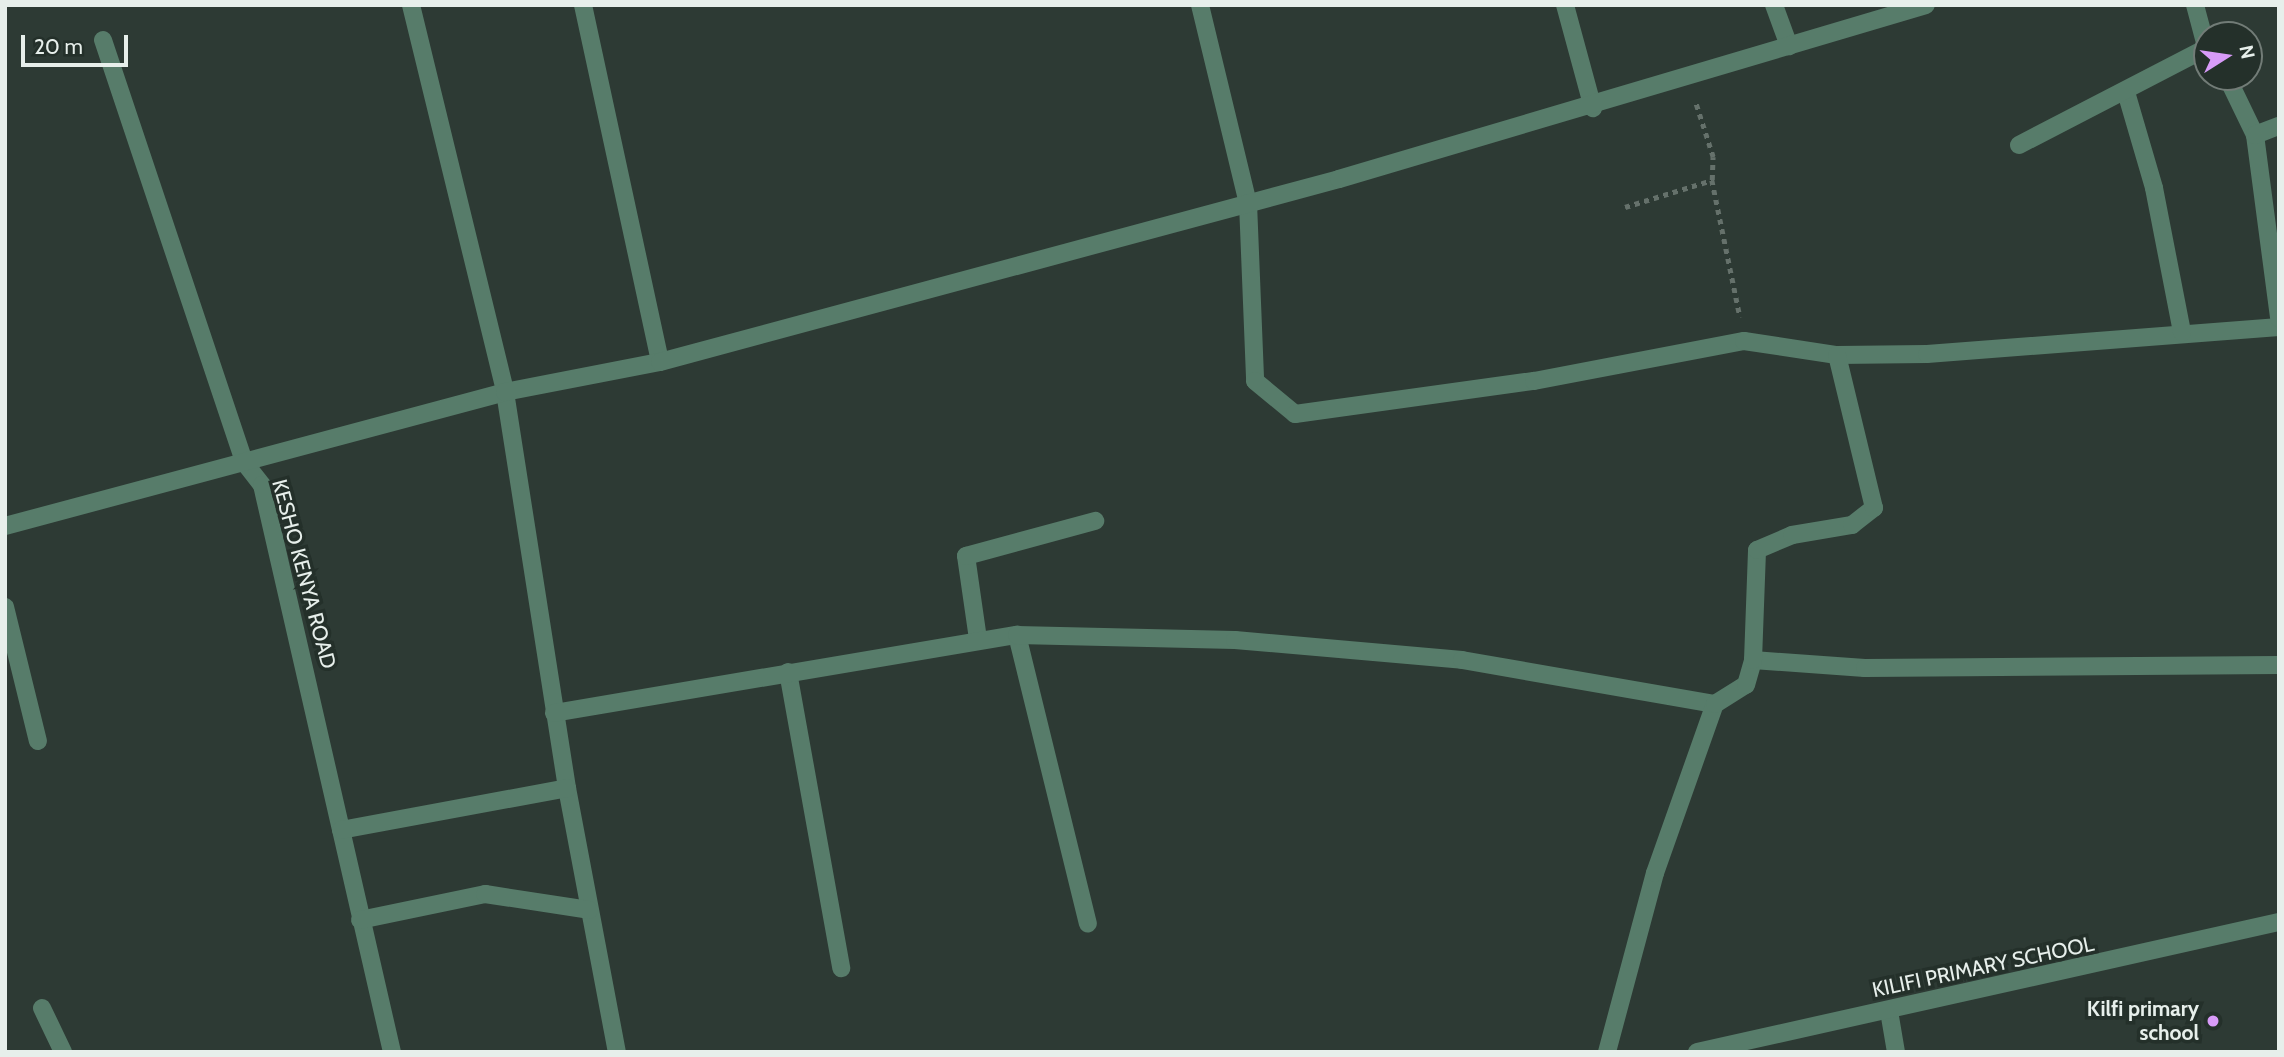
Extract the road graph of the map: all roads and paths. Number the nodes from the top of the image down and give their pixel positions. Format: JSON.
{"nodes":[{"id":1,"x":411,"y":5,"type":"edge"},
{"id":2,"x":583,"y":5,"type":"edge"},
{"id":3,"x":1200,"y":5,"type":"edge"},
{"id":4,"x":1565,"y":5,"type":"edge"},
{"id":5,"x":1774,"y":5,"type":"edge"},
{"id":6,"x":1926,"y":5,"type":"edge"},
{"id":7,"x":103,"y":40,"type":"dead end"},
{"id":8,"x":1789,"y":46,"type":"junction"},
{"id":9,"x":2193,"y":56,"type":"edge"},
{"id":10,"x":1688,"y":80,"type":"junction"},
{"id":11,"x":2234,"y":91,"type":"edge"},
{"id":12,"x":2126,"y":92,"type":"junction"},
{"id":13,"x":1593,"y":108,"type":"junction"},
{"id":14,"x":2279,"y":126,"type":"edge"},
{"id":15,"x":2255,"y":135,"type":"junction"},
{"id":16,"x":2019,"y":145,"type":"dead end"},
{"id":17,"x":1712,"y":180,"type":"junction"},
{"id":18,"x":1248,"y":203,"type":"junction"},
{"id":19,"x":1625,"y":207,"type":"dead end"},
{"id":20,"x":2279,"y":318,"type":"edge"},
{"id":21,"x":2279,"y":327,"type":"edge"},
{"id":22,"x":2182,"y":332,"type":"junction"},
{"id":23,"x":1744,"y":341,"type":"junction"},
{"id":24,"x":1837,"y":355,"type":"junction"},
{"id":25,"x":660,"y":362,"type":"junction"},
{"id":26,"x":505,"y":392,"type":"junction"},
{"id":27,"x":244,"y":463,"type":"junction"},
{"id":28,"x":1095,"y":522,"type":"dead end"},
{"id":29,"x":5,"y":526,"type":"edge"},
{"id":30,"x":5,"y":607,"type":"edge"},
{"id":31,"x":1017,"y":635,"type":"junction"},
{"id":32,"x":978,"y":639,"type":"junction"},
{"id":33,"x":1753,"y":660,"type":"junction"},
{"id":34,"x":2279,"y":665,"type":"edge"},
{"id":35,"x":788,"y":672,"type":"junction"},
{"id":36,"x":1715,"y":704,"type":"junction"},
{"id":37,"x":554,"y":713,"type":"junction"},
{"id":38,"x":38,"y":741,"type":"dead end"},
{"id":39,"x":567,"y":788,"type":"junction"},
{"id":40,"x":341,"y":830,"type":"junction"},
{"id":41,"x":589,"y":910,"type":"junction"},
{"id":42,"x":360,"y":920,"type":"junction"},
{"id":43,"x":1088,"y":922,"type":"dead end"},
{"id":44,"x":2279,"y":922,"type":"edge"},
{"id":45,"x":841,"y":968,"type":"dead end"},
{"id":46,"x":42,"y":1007,"type":"dead end"},
{"id":47,"x":1889,"y":1011,"type":"junction"},
{"id":48,"x":63,"y":1052,"type":"edge"},
{"id":49,"x":393,"y":1052,"type":"edge"},
{"id":50,"x":617,"y":1052,"type":"edge"},
{"id":51,"x":1606,"y":1052,"type":"edge"},
{"id":52,"x":1697,"y":1052,"type":"edge"},
{"id":53,"x":1896,"y":1052,"type":"edge"}],
"edges":[{"from":1,"to":26,"type":"street"},
{"from":2,"to":25,"type":"street"},
{"from":3,"to":18,"type":"street"},
{"from":4,"to":13,"type":"street"},
{"from":5,"to":8,"type":"street"},
{"from":6,"to":8,"type":"street"},
{"from":7,"to":27,"type":"street","name":"KESHO KENYA ROAD"},
{"from":8,"to":10,"type":"street"},
{"from":9,"to":12,"type":"street"},
{"from":10,"to":13,"type":"street"},
{"from":10,"to":17,"type":"path"},
{"from":11,"to":15,"type":"street"},
{"from":12,"to":16,"type":"street"},
{"from":12,"to":22,"type":"street"},
{"from":13,"to":18,"type":"street"},
{"from":14,"to":15,"type":"street"},
{"from":15,"to":20,"type":"street"},
{"from":17,"to":19,"type":"path"},
{"from":17,"to":23,"type":"path"},
{"from":18,"to":23,"type":"street"},
{"from":18,"to":25,"type":"street"},
{"from":21,"to":22,"type":"street"},
{"from":22,"to":24,"type":"street"},
{"from":23,"to":24,"type":"street"},
{"from":24,"to":33,"type":"street"},
{"from":25,"to":26,"type":"street"},
{"from":26,"to":27,"type":"street"},
{"from":26,"to":37,"type":"street"},
{"from":27,"to":29,"type":"street"},
{"from":27,"to":40,"type":"street","name":"KESHO KENYA ROAD"},
{"from":28,"to":32,"type":"street"},
{"from":30,"to":38,"type":"street"},
{"from":31,"to":32,"type":"street"},
{"from":31,"to":36,"type":"street"},
{"from":31,"to":43,"type":"street"},
{"from":32,"to":35,"type":"street"},
{"from":33,"to":34,"type":"street"},
{"from":33,"to":36,"type":"street"},
{"from":35,"to":37,"type":"street"},
{"from":35,"to":45,"type":"street"},
{"from":36,"to":51,"type":"street"},
{"from":37,"to":39,"type":"street"},
{"from":39,"to":40,"type":"street"},
{"from":39,"to":41,"type":"street"},
{"from":40,"to":42,"type":"street","name":"KESHO KENYA ROAD"},
{"from":41,"to":42,"type":"street"},
{"from":41,"to":50,"type":"street"},
{"from":42,"to":49,"type":"street","name":"KESHO KENYA ROAD"},
{"from":44,"to":47,"type":"street","name":"KILIFI PRIMARY SCHOOL"},
{"from":46,"to":48,"type":"street"},
{"from":47,"to":52,"type":"street","name":"KILIFI PRIMARY SCHOOL"},
{"from":47,"to":53,"type":"street"}]}
